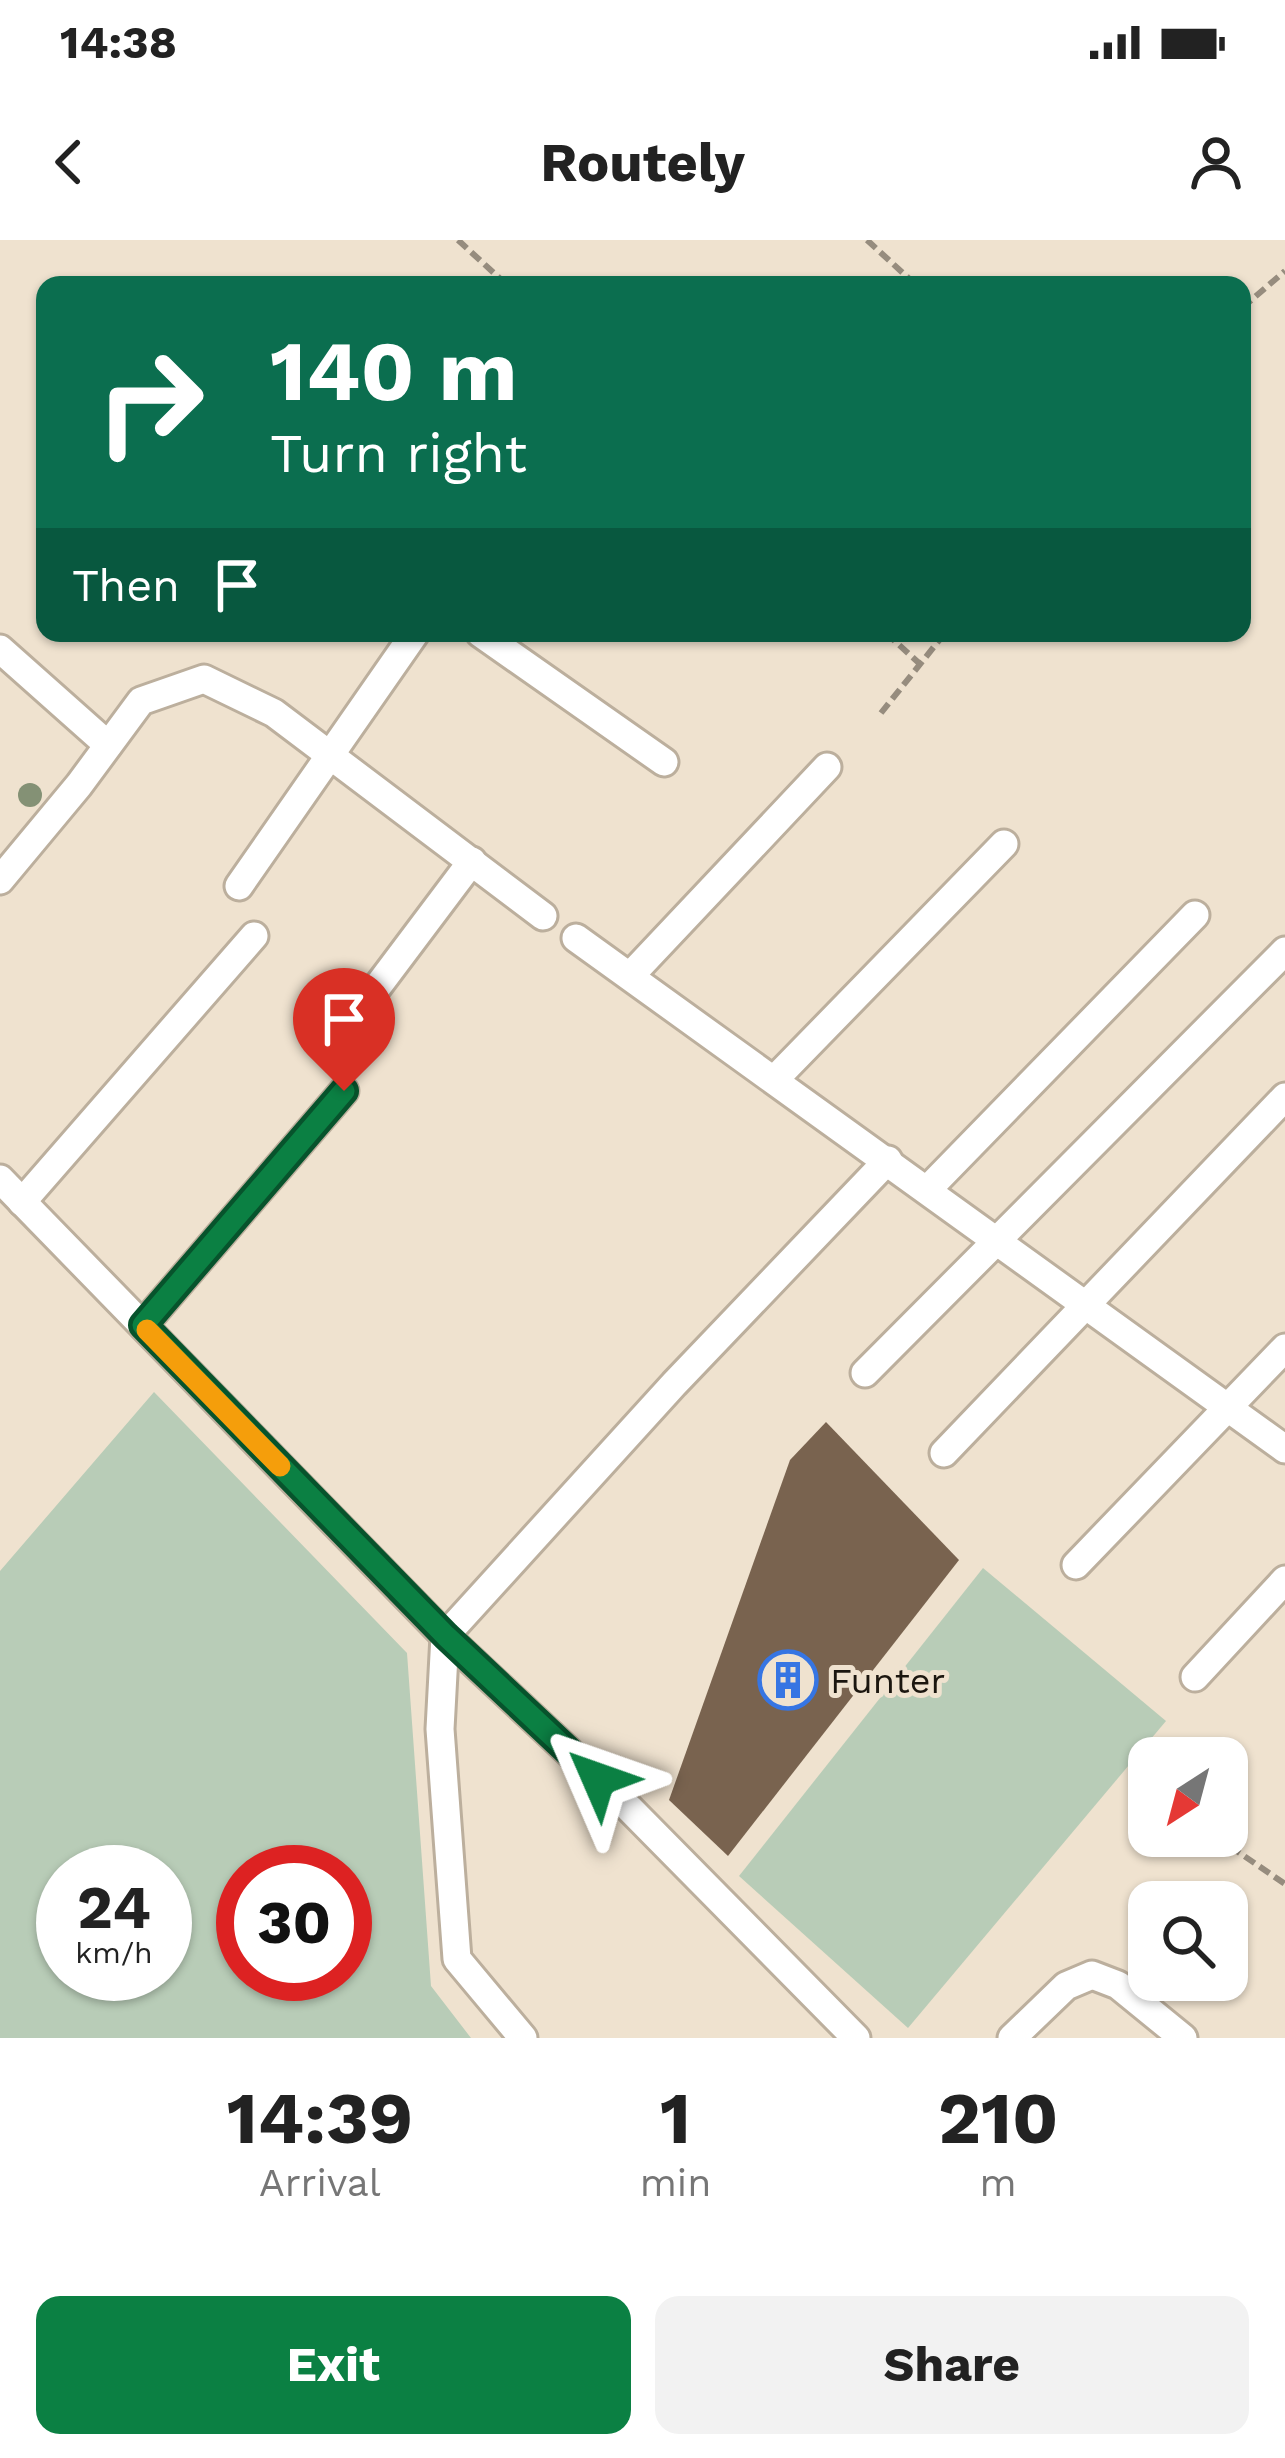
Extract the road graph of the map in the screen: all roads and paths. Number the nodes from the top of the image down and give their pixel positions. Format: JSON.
{"nodes":[{"id":1,"x":458,"y":240,"type":"edge"},
{"id":2,"x":867,"y":240,"type":"edge"},
{"id":3,"x":1285,"y":271,"type":"edge"},
{"id":4,"x":497,"y":276,"type":"edge"},
{"id":5,"x":906,"y":276,"type":"edge"},
{"id":6,"x":1251,"y":300,"type":"edge"},
{"id":7,"x":409,"y":642,"type":"edge"},
{"id":8,"x":494,"y":642,"type":"edge"},
{"id":9,"x":896,"y":642,"type":"edge"},
{"id":10,"x":938,"y":642,"type":"edge"},
{"id":11,"x":0,"y":650,"type":"edge"},
{"id":12,"x":920,"y":664,"type":"junction"},
{"id":13,"x":881,"y":713,"type":"dead end"},
{"id":14,"x":108,"y":745,"type":"junction"},
{"id":15,"x":330,"y":754,"type":"junction"},
{"id":16,"x":664,"y":762,"type":"dead end"},
{"id":17,"x":827,"y":766,"type":"dead end"},
{"id":18,"x":1004,"y":844,"type":"dead end"},
{"id":19,"x":472,"y":861,"type":"junction"},
{"id":20,"x":0,"y":880,"type":"edge"},
{"id":21,"x":239,"y":886,"type":"dead end"},
{"id":22,"x":1195,"y":915,"type":"dead end"},
{"id":23,"x":543,"y":916,"type":"dead end"},
{"id":24,"x":254,"y":936,"type":"dead end"},
{"id":25,"x":576,"y":938,"type":"dead end"},
{"id":26,"x":1285,"y":951,"type":"edge"},
{"id":27,"x":630,"y":976,"type":"junction"},
{"id":28,"x":372,"y":994,"type":"dead end"},
{"id":29,"x":775,"y":1079,"type":"junction"},
{"id":30,"x":344,"y":1091,"type":"dead end"},
{"id":31,"x":1285,"y":1097,"type":"edge"},
{"id":32,"x":888,"y":1160,"type":"junction"},
{"id":33,"x":0,"y":1180,"type":"edge"},
{"id":34,"x":928,"y":1189,"type":"junction"},
{"id":35,"x":22,"y":1202,"type":"junction"},
{"id":36,"x":998,"y":1240,"type":"junction"},
{"id":37,"x":1087,"y":1305,"type":"junction"},
{"id":38,"x":143,"y":1325,"type":"junction"},
{"id":39,"x":1285,"y":1348,"type":"edge"},
{"id":40,"x":865,"y":1373,"type":"dead end"},
{"id":41,"x":1227,"y":1406,"type":"junction"},
{"id":42,"x":1285,"y":1448,"type":"edge"},
{"id":43,"x":944,"y":1453,"type":"dead end"},
{"id":44,"x":1076,"y":1565,"type":"dead end"},
{"id":45,"x":1285,"y":1580,"type":"edge"},
{"id":46,"x":446,"y":1636,"type":"junction"},
{"id":47,"x":1195,"y":1677,"type":"dead end"},
{"id":48,"x":1246,"y":1857,"type":"edge"},
{"id":49,"x":1285,"y":1884,"type":"edge"},
{"id":50,"x":524,"y":2038,"type":"edge"},
{"id":51,"x":856,"y":2038,"type":"edge"},
{"id":52,"x":1012,"y":2038,"type":"edge"},
{"id":53,"x":1184,"y":2038,"type":"edge"}],
"edges":[{"from":1,"to":4,"type":"path"},
{"from":2,"to":5,"type":"path"},
{"from":3,"to":6,"type":"path"},
{"from":7,"to":15,"type":"street"},
{"from":8,"to":16,"type":"street"},
{"from":9,"to":12,"type":"path"},
{"from":10,"to":12,"type":"path"},
{"from":11,"to":14,"type":"street"},
{"from":12,"to":13,"type":"path"},
{"from":14,"to":15,"type":"street"},
{"from":14,"to":20,"type":"street"},
{"from":15,"to":19,"type":"street"},
{"from":15,"to":21,"type":"street"},
{"from":17,"to":27,"type":"street"},
{"from":18,"to":29,"type":"street"},
{"from":19,"to":23,"type":"street"},
{"from":19,"to":28,"type":"street"},
{"from":22,"to":34,"type":"street"},
{"from":24,"to":35,"type":"street"},
{"from":25,"to":27,"type":"street"},
{"from":26,"to":36,"type":"street"},
{"from":27,"to":29,"type":"street"},
{"from":29,"to":32,"type":"street"},
{"from":30,"to":38,"type":"street"},
{"from":31,"to":37,"type":"street"},
{"from":32,"to":34,"type":"street"},
{"from":32,"to":46,"type":"street"},
{"from":33,"to":35,"type":"street"},
{"from":34,"to":36,"type":"street"},
{"from":35,"to":38,"type":"street"},
{"from":36,"to":37,"type":"street"},
{"from":36,"to":40,"type":"street"},
{"from":37,"to":41,"type":"street"},
{"from":37,"to":43,"type":"street"},
{"from":38,"to":46,"type":"street"},
{"from":39,"to":41,"type":"street"},
{"from":41,"to":42,"type":"street"},
{"from":41,"to":44,"type":"street"},
{"from":45,"to":47,"type":"street"},
{"from":46,"to":50,"type":"street"},
{"from":46,"to":51,"type":"street"},
{"from":48,"to":49,"type":"path"},
{"from":52,"to":53,"type":"street"}]}
